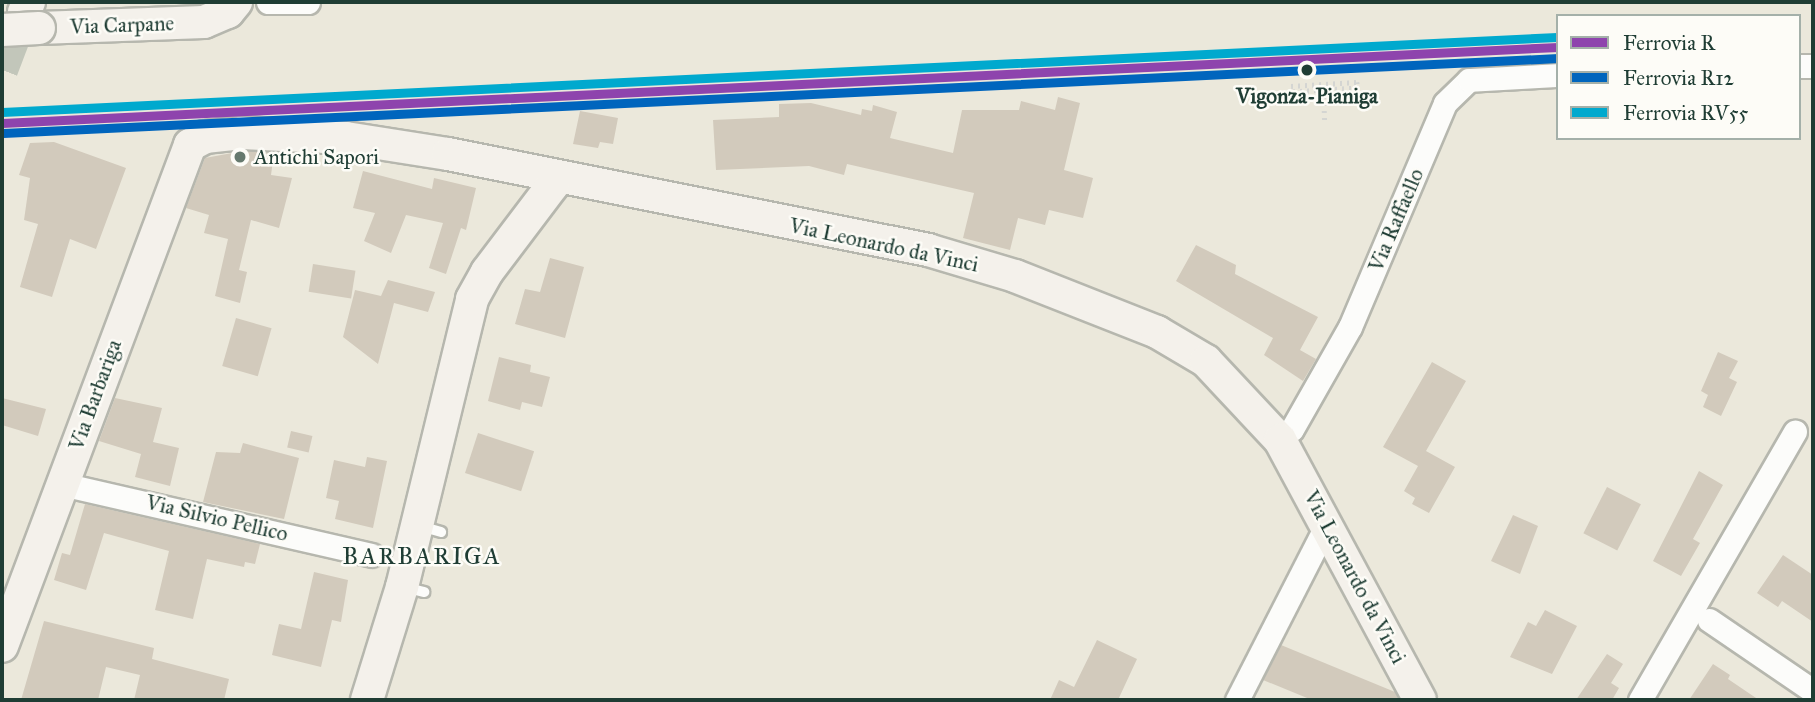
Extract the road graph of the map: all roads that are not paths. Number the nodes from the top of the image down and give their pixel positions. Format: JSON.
{"nodes":[{"id":1,"x":236,"y":2,"type":"edge"},
{"id":2,"x":268,"y":2,"type":"edge"},
{"id":3,"x":308,"y":2,"type":"edge"},
{"id":4,"x":25,"y":18,"type":"edge"},
{"id":5,"x":1556,"y":75,"type":"edge"},
{"id":6,"x":190,"y":145,"type":"joint"},
{"id":7,"x":554,"y":176,"type":"junction"},
{"id":8,"x":1795,"y":431,"type":"dead end"},
{"id":9,"x":1280,"y":440,"type":"junction"},
{"id":10,"x":62,"y":484,"type":"junction"},
{"id":11,"x":1327,"y":524,"type":"junction"},
{"id":12,"x":371,"y":555,"type":"dead end"},
{"id":13,"x":1710,"y":620,"type":"dead end"},
{"id":14,"x":2,"y":646,"type":"edge"},
{"id":15,"x":1813,"y":691,"type":"edge"},
{"id":16,"x":367,"y":700,"type":"edge"},
{"id":17,"x":1237,"y":700,"type":"edge"},
{"id":18,"x":1420,"y":700,"type":"edge"},
{"id":19,"x":1640,"y":700,"type":"edge"}],
"edges":[{"from":1,"to":4,"type":"street","name":"Via Carpane"},
{"from":2,"to":3,"type":"street"},
{"from":5,"to":9,"type":"street","name":"Via Raffaello"},
{"from":6,"to":7,"type":"street","name":"Via Leonardo da Vinci"},
{"from":6,"to":10,"type":"street","name":"Via Barbariga"},
{"from":7,"to":9,"type":"street","name":"Via Leonardo da Vinci"},
{"from":7,"to":16,"type":"street"},
{"from":8,"to":19,"type":"street"},
{"from":9,"to":11,"type":"street","name":"Via Leonardo da Vinci"},
{"from":10,"to":12,"type":"street","name":"Via Silvio Pellico"},
{"from":10,"to":14,"type":"street","name":"Via Barbariga"},
{"from":11,"to":17,"type":"street"},
{"from":11,"to":18,"type":"street","name":"Via Leonardo da Vinci"},
{"from":13,"to":15,"type":"street"}]}
